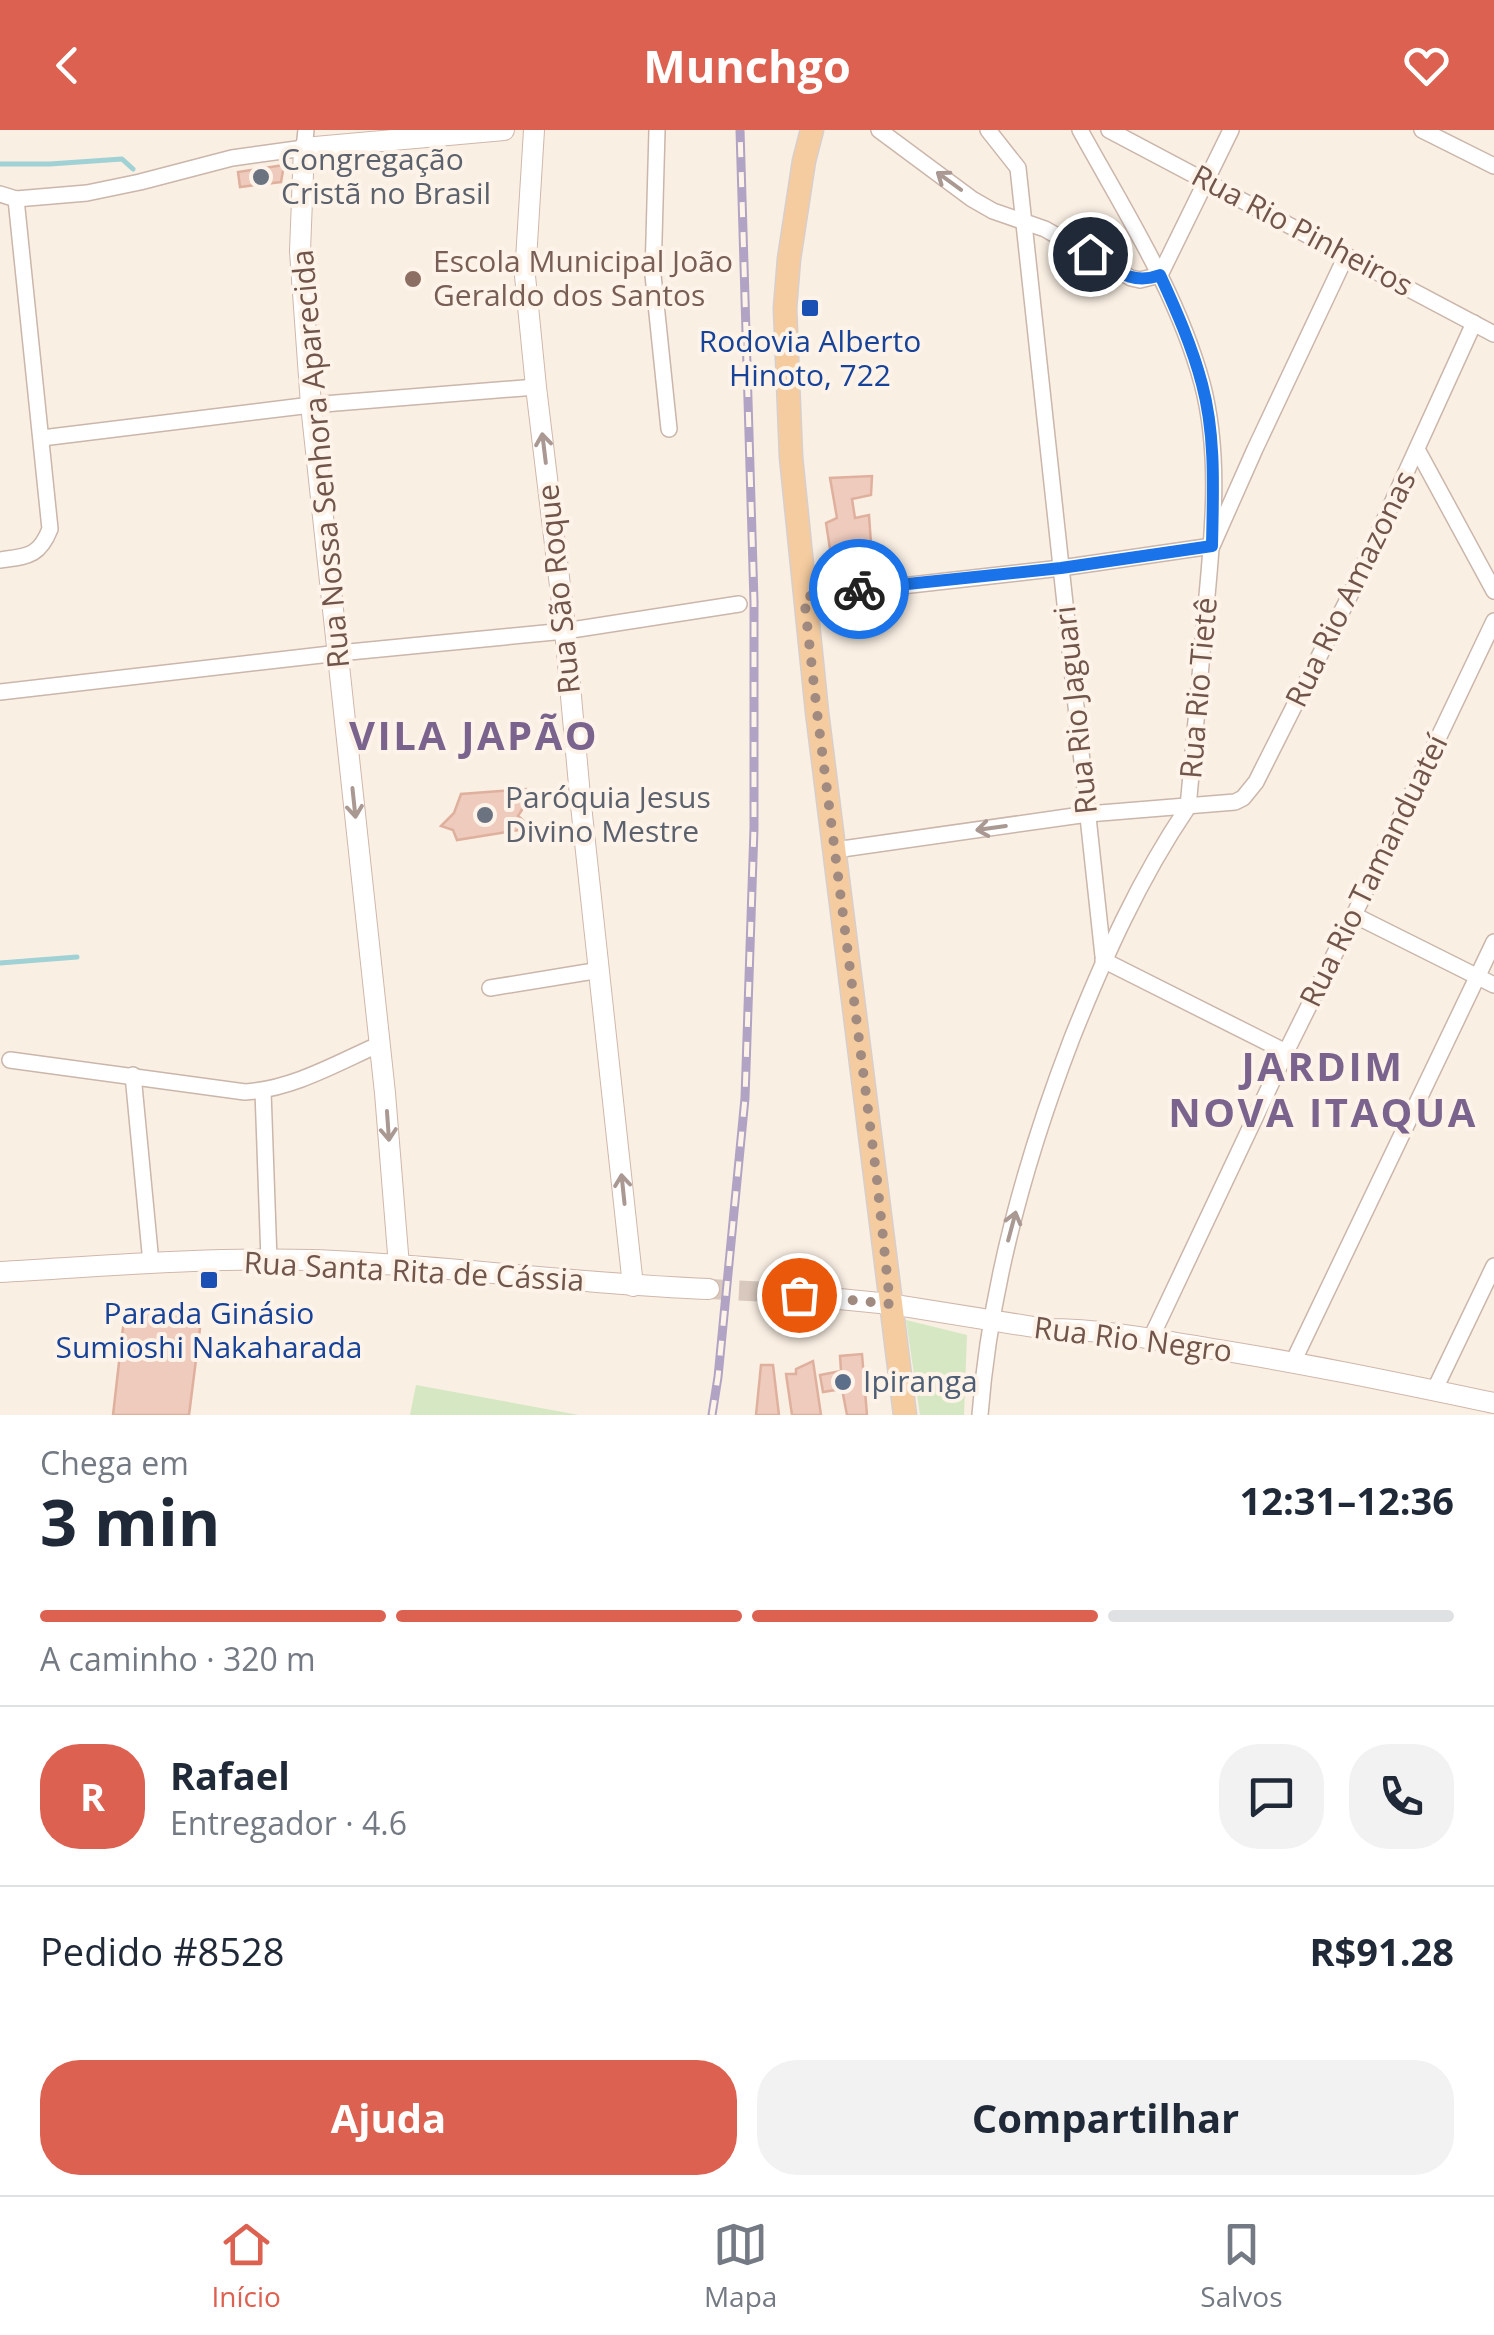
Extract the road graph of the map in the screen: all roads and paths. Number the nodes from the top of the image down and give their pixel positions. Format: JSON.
{"nodes":[{"id":1,"x":504,"y":130,"type":"edge"},
{"id":2,"x":534,"y":130,"type":"edge"},
{"id":3,"x":656,"y":130,"type":"edge"},
{"id":4,"x":791,"y":130,"type":"edge"},
{"id":5,"x":812,"y":130,"type":"edge"},
{"id":6,"x":880,"y":130,"type":"edge"},
{"id":7,"x":988,"y":130,"type":"edge"},
{"id":8,"x":1080,"y":130,"type":"edge"},
{"id":9,"x":1109,"y":130,"type":"edge"},
{"id":10,"x":1231,"y":130,"type":"edge"},
{"id":11,"x":1422,"y":130,"type":"edge"},
{"id":12,"x":305,"y":139,"type":"edge"},
{"id":13,"x":804,"y":162,"type":"junction"},
{"id":14,"x":1494,"y":166,"type":"edge"},
{"id":15,"x":1206,"y":180,"type":"junction"},
{"id":16,"x":8,"y":196,"type":"edge"},
{"id":17,"x":1024,"y":222,"type":"junction"},
{"id":18,"x":1346,"y":256,"type":"junction"},
{"id":19,"x":1160,"y":275,"type":"junction"},
{"id":20,"x":1474,"y":323,"type":"junction"},
{"id":21,"x":1494,"y":334,"type":"edge"},
{"id":22,"x":536,"y":387,"type":"junction"},
{"id":23,"x":311,"y":405,"type":"junction"},
{"id":24,"x":669,"y":429,"type":"dead end"},
{"id":25,"x":42,"y":438,"type":"junction"},
{"id":26,"x":1418,"y":450,"type":"junction"},
{"id":27,"x":1212,"y":546,"type":"junction"},
{"id":28,"x":0,"y":560,"type":"edge"},
{"id":29,"x":1061,"y":568,"type":"junction"},
{"id":30,"x":1492,"y":583,"type":"edge"},
{"id":31,"x":804,"y":597,"type":"junction"},
{"id":32,"x":739,"y":604,"type":"dead end"},
{"id":33,"x":1494,"y":621,"type":"edge"},
{"id":34,"x":565,"y":631,"type":"junction"},
{"id":35,"x":339,"y":652,"type":"junction"},
{"id":36,"x":0,"y":692,"type":"edge"},
{"id":37,"x":1188,"y":806,"type":"junction"},
{"id":38,"x":1088,"y":814,"type":"junction"},
{"id":39,"x":835,"y":850,"type":"junction"},
{"id":40,"x":1354,"y":915,"type":"junction"},
{"id":41,"x":1494,"y":942,"type":"edge"},
{"id":42,"x":1103,"y":960,"type":"junction"},
{"id":43,"x":600,"y":970,"type":"junction"},
{"id":44,"x":1477,"y":977,"type":"junction"},
{"id":45,"x":1494,"y":985,"type":"edge"},
{"id":46,"x":490,"y":988,"type":"dead end"},
{"id":47,"x":380,"y":1044,"type":"junction"},
{"id":48,"x":1286,"y":1052,"type":"junction"},
{"id":49,"x":10,"y":1060,"type":"dead end"},
{"id":50,"x":134,"y":1075,"type":"junction"},
{"id":51,"x":263,"y":1091,"type":"junction"},
{"id":52,"x":269,"y":1260,"type":"junction"},
{"id":53,"x":151,"y":1262,"type":"junction"},
{"id":54,"x":398,"y":1266,"type":"junction"},
{"id":55,"x":1494,"y":1266,"type":"edge"},
{"id":56,"x":0,"y":1272,"type":"edge"},
{"id":57,"x":633,"y":1286,"type":"junction"},
{"id":58,"x":709,"y":1289,"type":"tunnel mouth"},
{"id":59,"x":769,"y":1292,"type":"tunnel mouth"},
{"id":60,"x":890,"y":1304,"type":"junction"},
{"id":61,"x":990,"y":1321,"type":"junction"},
{"id":62,"x":1151,"y":1338,"type":"junction"},
{"id":63,"x":1293,"y":1362,"type":"junction"},
{"id":64,"x":1434,"y":1391,"type":"junction"},
{"id":65,"x":1494,"y":1403,"type":"edge"},
{"id":66,"x":905,"y":1415,"type":"edge"},
{"id":67,"x":980,"y":1415,"type":"edge"}],
"edges":[{"from":1,"to":12,"type":"street"},
{"from":2,"to":22,"type":"street","name":"Rua São Roque"},
{"from":3,"to":24,"type":"street"},
{"from":4,"to":13,"type":"main road"},
{"from":5,"to":13,"type":"main road"},
{"from":17,"to":6,"type":"street","one_way":true},
{"from":7,"to":17,"type":"street","name":"Rua Rio Jaguari"},
{"from":8,"to":19,"type":"street","name":"Rua Rio Tietê"},
{"from":9,"to":15,"type":"street","name":"Rua Rio Pinheiros"},
{"from":10,"to":15,"type":"street"},
{"from":11,"to":14,"type":"street"},
{"from":12,"to":16,"type":"street"},
{"from":12,"to":23,"type":"street","name":"Rua Nossa Senhora Aparecida"},
{"from":13,"to":31,"type":"main road"},
{"from":15,"to":18,"type":"street","name":"Rua Rio Pinheiros"},
{"from":15,"to":19,"type":"street"},
{"from":16,"to":25,"type":"street"},
{"from":17,"to":19,"type":"street"},
{"from":17,"to":29,"type":"street","name":"Rua Rio Jaguari"},
{"from":18,"to":20,"type":"street","name":"Rua Rio Pinheiros"},
{"from":18,"to":27,"type":"street"},
{"from":19,"to":27,"type":"street","name":"Rua Rio Tietê"},
{"from":20,"to":21,"type":"street","name":"Rua Rio Pinheiros"},
{"from":20,"to":26,"type":"street","name":"Rua Rio Amazonas"},
{"from":22,"to":23,"type":"street"},
{"from":34,"to":22,"type":"street","name":"Rua São Roque","one_way":true},
{"from":23,"to":25,"type":"street"},
{"from":23,"to":35,"type":"street","name":"Rua Nossa Senhora Aparecida"},
{"from":25,"to":28,"type":"street"},
{"from":26,"to":30,"type":"street"},
{"from":26,"to":37,"type":"street","name":"Rua Rio Amazonas"},
{"from":27,"to":29,"type":"street"},
{"from":27,"to":37,"type":"street","name":"Rua Rio Tietê"},
{"from":29,"to":31,"type":"street"},
{"from":29,"to":38,"type":"street","name":"Rua Rio Jaguari"},
{"from":31,"to":39,"type":"main road"},
{"from":32,"to":34,"type":"street"},
{"from":33,"to":40,"type":"street","name":"Rua Rio Tamanduateí"},
{"from":34,"to":35,"type":"street"},
{"from":34,"to":43,"type":"street","name":"Rua São Roque"},
{"from":35,"to":36,"type":"street"},
{"from":35,"to":47,"type":"street","name":"Rua Nossa Senhora Aparecida","one_way":true},
{"from":37,"to":38,"type":"street","name":"Rua Rio Amazonas"},
{"from":37,"to":42,"type":"street","name":"Rua Rio Tietê"},
{"from":38,"to":39,"type":"street","name":"Rua Rio Amazonas","one_way":true},
{"from":38,"to":42,"type":"street","name":"Rua Rio Jaguari"},
{"from":39,"to":60,"type":"main road"},
{"from":40,"to":44,"type":"street"},
{"from":40,"to":48,"type":"street","name":"Rua Rio Tamanduateí"},
{"from":41,"to":44,"type":"street"},
{"from":42,"to":48,"type":"street"},
{"from":61,"to":42,"type":"street","name":"Rua Rio Tietê","one_way":true},
{"from":43,"to":46,"type":"street"},
{"from":57,"to":43,"type":"street","name":"Rua São Roque","one_way":true},
{"from":44,"to":45,"type":"street"},
{"from":44,"to":63,"type":"street"},
{"from":47,"to":51,"type":"street"},
{"from":47,"to":54,"type":"street","name":"Rua Nossa Senhora Aparecida","one_way":true},
{"from":48,"to":62,"type":"street","name":"Rua Rio Tamanduateí"},
{"from":49,"to":50,"type":"street"},
{"from":50,"to":51,"type":"street"},
{"from":50,"to":53,"type":"street"},
{"from":51,"to":52,"type":"street"},
{"from":52,"to":53,"type":"street","name":"Rua Santa Rita de Cássia"},
{"from":52,"to":54,"type":"street","name":"Rua Santa Rita de Cássia"},
{"from":53,"to":56,"type":"street","name":"Rua Santa Rita de Cássia"},
{"from":54,"to":57,"type":"street","name":"Rua Santa Rita de Cássia"},
{"from":55,"to":64,"type":"street"},
{"from":57,"to":58,"type":"street","name":"Rua Santa Rita de Cássia"},
{"from":59,"to":60,"type":"street","name":"Rua Rio Negro"},
{"from":60,"to":61,"type":"street","name":"Rua Rio Negro"},
{"from":60,"to":66,"type":"main road"},
{"from":61,"to":62,"type":"street","name":"Rua Rio Negro"},
{"from":61,"to":67,"type":"street","name":"Rua Rio Tietê"},
{"from":62,"to":63,"type":"street","name":"Rua Rio Negro"},
{"from":63,"to":64,"type":"street","name":"Rua Rio Negro"},
{"from":64,"to":65,"type":"street","name":"Rua Rio Negro"}]}
